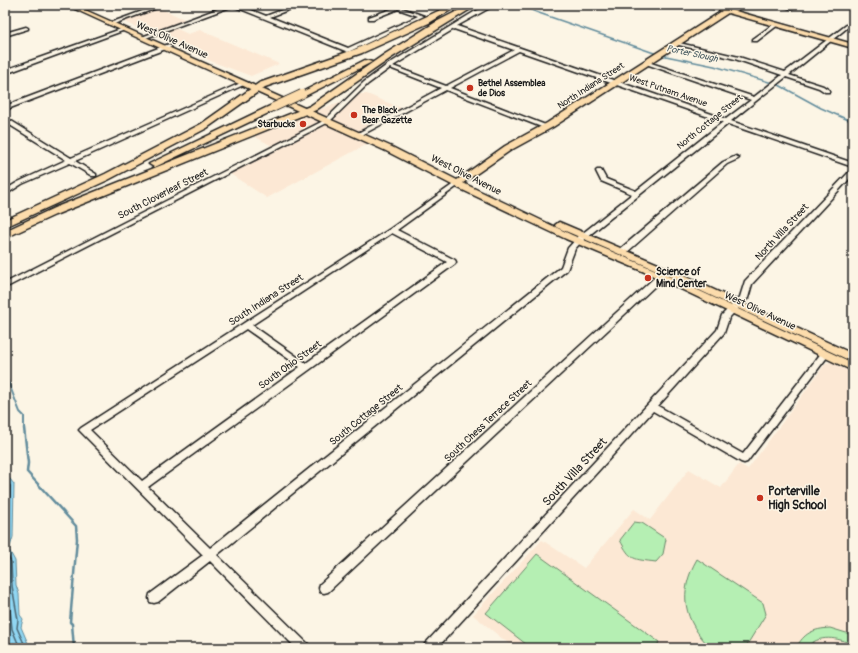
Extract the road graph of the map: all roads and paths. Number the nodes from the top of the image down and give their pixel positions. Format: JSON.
{"nodes":[{"id":1,"x":10,"y":5,"type":"edge"},
{"id":2,"x":69,"y":5,"type":"edge"},
{"id":3,"x":80,"y":5,"type":"edge"},
{"id":4,"x":163,"y":5,"type":"edge"},
{"id":5,"x":232,"y":5,"type":"edge"},
{"id":6,"x":235,"y":5,"type":"edge"},
{"id":7,"x":299,"y":5,"type":"edge"},
{"id":8,"x":390,"y":5,"type":"edge"},
{"id":9,"x":456,"y":5,"type":"edge"},
{"id":10,"x":474,"y":5,"type":"edge"},
{"id":11,"x":493,"y":5,"type":"edge"},
{"id":12,"x":706,"y":5,"type":"edge"},
{"id":13,"x":736,"y":5,"type":"edge"},
{"id":14,"x":782,"y":5,"type":"edge"},
{"id":15,"x":5,"y":7,"type":"edge"},
{"id":16,"x":397,"y":8,"type":"junction"},
{"id":17,"x":792,"y":8,"type":"dead end"},
{"id":18,"x":727,"y":11,"type":"junction"},
{"id":19,"x":267,"y":17,"type":"junction"},
{"id":20,"x":433,"y":17,"type":"junction"},
{"id":21,"x":371,"y":18,"type":"dead end"},
{"id":22,"x":446,"y":20,"type":"junction"},
{"id":23,"x":853,"y":21,"type":"edge"},
{"id":24,"x":113,"y":22,"type":"junction"},
{"id":25,"x":776,"y":25,"type":"junction"},
{"id":26,"x":454,"y":26,"type":"junction"},
{"id":27,"x":26,"y":28,"type":"dead end"},
{"id":28,"x":123,"y":30,"type":"junction"},
{"id":29,"x":5,"y":35,"type":"edge"},
{"id":30,"x":144,"y":37,"type":"junction"},
{"id":31,"x":755,"y":40,"type":"dead end"},
{"id":32,"x":829,"y":40,"type":"junction"},
{"id":33,"x":677,"y":44,"type":"junction"},
{"id":34,"x":853,"y":46,"type":"edge"},
{"id":35,"x":166,"y":47,"type":"junction"},
{"id":36,"x":519,"y":49,"type":"junction"},
{"id":37,"x":646,"y":63,"type":"junction"},
{"id":38,"x":389,"y":66,"type":"junction"},
{"id":39,"x":211,"y":70,"type":"junction"},
{"id":40,"x":5,"y":72,"type":"edge"},
{"id":41,"x":230,"y":72,"type":"junction"},
{"id":42,"x":784,"y":74,"type":"junction"},
{"id":43,"x":616,"y":82,"type":"junction"},
{"id":44,"x":245,"y":83,"type":"junction"},
{"id":45,"x":259,"y":87,"type":"junction"},
{"id":46,"x":446,"y":88,"type":"junction"},
{"id":47,"x":827,"y":91,"type":"dead end"},
{"id":48,"x":753,"y":99,"type":"junction"},
{"id":49,"x":270,"y":105,"type":"junction"},
{"id":50,"x":5,"y":108,"type":"edge"},
{"id":51,"x":310,"y":110,"type":"junction"},
{"id":52,"x":5,"y":119,"type":"edge"},
{"id":53,"x":330,"y":119,"type":"junction"},
{"id":54,"x":727,"y":121,"type":"junction"},
{"id":55,"x":546,"y":127,"type":"junction"},
{"id":56,"x":361,"y":133,"type":"junction"},
{"id":57,"x":736,"y":158,"type":"dead end"},
{"id":58,"x":72,"y":160,"type":"junction"},
{"id":59,"x":853,"y":165,"type":"edge"},
{"id":60,"x":599,"y":171,"type":"dead end"},
{"id":61,"x":853,"y":171,"type":"edge"},
{"id":62,"x":94,"y":175,"type":"dead end"},
{"id":63,"x":105,"y":178,"type":"junction"},
{"id":64,"x":460,"y":182,"type":"junction"},
{"id":65,"x":5,"y":192,"type":"edge"},
{"id":66,"x":636,"y":193,"type":"junction"},
{"id":67,"x":52,"y":213,"type":"junction"},
{"id":68,"x":5,"y":224,"type":"edge"},
{"id":69,"x":392,"y":230,"type":"junction"},
{"id":70,"x":5,"y":235,"type":"edge"},
{"id":71,"x":580,"y":239,"type":"junction"},
{"id":72,"x":622,"y":252,"type":"junction"},
{"id":73,"x":664,"y":274,"type":"junction"},
{"id":74,"x":5,"y":286,"type":"edge"},
{"id":75,"x":735,"y":307,"type":"junction"},
{"id":76,"x":246,"y":325,"type":"junction"},
{"id":77,"x":825,"y":354,"type":"junction"},
{"id":78,"x":853,"y":358,"type":"edge"},
{"id":79,"x":306,"y":367,"type":"junction"},
{"id":80,"x":853,"y":367,"type":"edge"},
{"id":81,"x":653,"y":407,"type":"junction"},
{"id":82,"x":142,"y":486,"type":"junction"},
{"id":83,"x":210,"y":555,"type":"junction"},
{"id":84,"x":324,"y":588,"type":"dead end"},
{"id":85,"x":154,"y":598,"type":"dead end"},
{"id":86,"x":304,"y":648,"type":"edge"},
{"id":87,"x":429,"y":648,"type":"edge"}],
"edges":[{"from":1,"to":15,"type":"street"},
{"from":2,"to":24,"type":"main road","name":"West Olive Avenue"},
{"from":3,"to":24,"type":"main road","name":"West Olive Avenue"},
{"from":4,"to":24,"type":"street"},
{"from":5,"to":30,"type":"street"},
{"from":6,"to":19,"type":"street"},
{"from":7,"to":19,"type":"street"},
{"from":8,"to":16,"type":"street"},
{"from":9,"to":20,"type":"highway"},
{"from":10,"to":22,"type":"highway"},
{"from":11,"to":26,"type":"street","name":"South Cloverleaf Street"},
{"from":12,"to":18,"type":"main road"},
{"from":13,"to":18,"type":"main road","name":"North Indiana Street"},
{"from":14,"to":17,"type":"street"},
{"from":16,"to":19,"type":"street"},
{"from":16,"to":21,"type":"street"},
{"from":18,"to":25,"type":"main road"},
{"from":18,"to":33,"type":"main road","name":"North Indiana Street"},
{"from":20,"to":45,"type":"highway"},
{"from":20,"to":49,"type":"highway"},
{"from":22,"to":49,"type":"highway","bridge":true},
{"from":22,"to":51,"type":"highway"},
{"from":23,"to":32,"type":"street","name":"North Cottage Street"},
{"from":24,"to":28,"type":"main road","name":"West Olive Avenue"},
{"from":24,"to":30,"type":"main road","name":"West Olive Avenue"},
{"from":25,"to":31,"type":"street"},
{"from":25,"to":32,"type":"main road"},
{"from":26,"to":36,"type":"street","name":"West Putnam Avenue"},
{"from":26,"to":38,"type":"street","name":"South Cloverleaf Street"},
{"from":27,"to":29,"type":"street"},
{"from":28,"to":30,"type":"main road","name":"West Olive Avenue"},
{"from":28,"to":40,"type":"street"},
{"from":30,"to":35,"type":"main road","name":"West Olive Avenue"},
{"from":32,"to":34,"type":"main road"},
{"from":32,"to":42,"type":"street","name":"North Cottage Street"},
{"from":33,"to":37,"type":"main road","name":"North Indiana Street"},
{"from":33,"to":42,"type":"street"},
{"from":35,"to":39,"type":"main road","name":"West Olive Avenue"},
{"from":35,"to":41,"type":"main road","name":"West Olive Avenue"},
{"from":35,"to":50,"type":"street"},
{"from":36,"to":43,"type":"street","name":"West Putnam Avenue"},
{"from":36,"to":46,"type":"street"},
{"from":37,"to":43,"type":"main road","name":"North Indiana Street"},
{"from":37,"to":48,"type":"street"},
{"from":38,"to":46,"type":"street"},
{"from":38,"to":53,"type":"street","name":"South Cloverleaf Street"},
{"from":39,"to":41,"type":"main road"},
{"from":39,"to":44,"type":"main road","name":"West Olive Avenue"},
{"from":41,"to":45,"type":"main road","name":"West Olive Avenue"},
{"from":42,"to":47,"type":"street"},
{"from":42,"to":48,"type":"street","name":"North Cottage Street"},
{"from":43,"to":54,"type":"street","name":"West Putnam Avenue"},
{"from":43,"to":55,"type":"main road","name":"North Indiana Street"},
{"from":44,"to":45,"type":"main road","name":"West Olive Avenue"},
{"from":44,"to":58,"type":"street"},
{"from":45,"to":51,"type":"main road","name":"West Olive Avenue"},
{"from":45,"to":63,"type":"highway"},
{"from":46,"to":55,"type":"street"},
{"from":46,"to":56,"type":"street"},
{"from":48,"to":54,"type":"street","name":"North Cottage Street"},
{"from":49,"to":63,"type":"highway"},
{"from":49,"to":67,"type":"highway"},
{"from":51,"to":53,"type":"main road","name":"West Olive Avenue"},
{"from":51,"to":67,"type":"highway"},
{"from":52,"to":58,"type":"street"},
{"from":53,"to":56,"type":"main road","name":"West Olive Avenue"},
{"from":53,"to":74,"type":"street","name":"South Cloverleaf Street"},
{"from":54,"to":59,"type":"street","name":"West Putnam Avenue"},
{"from":54,"to":66,"type":"street","name":"North Cottage Street"},
{"from":55,"to":64,"type":"main road","name":"North Indiana Street"},
{"from":56,"to":64,"type":"main road","name":"West Olive Avenue"},
{"from":57,"to":72,"type":"street"},
{"from":58,"to":62,"type":"street"},
{"from":58,"to":65,"type":"street"},
{"from":60,"to":66,"type":"street"},
{"from":61,"to":75,"type":"street","name":"North Villa Street"},
{"from":63,"to":68,"type":"highway"},
{"from":64,"to":69,"type":"street","name":"South Indiana Street"},
{"from":64,"to":71,"type":"main road","name":"West Olive Avenue"},
{"from":66,"to":71,"type":"street","name":"North Cottage Street"},
{"from":67,"to":70,"type":"highway"},
{"from":69,"to":76,"type":"street","name":"South Indiana Street"},
{"from":69,"to":79,"type":"street","name":"South Ohio Street"},
{"from":71,"to":72,"type":"main road","name":"West Olive Avenue"},
{"from":71,"to":73,"type":"main road","name":"West Olive Avenue"},
{"from":71,"to":83,"type":"street","name":"South Cottage Street"},
{"from":72,"to":73,"type":"main road","name":"West Olive Avenue"},
{"from":73,"to":75,"type":"main road","name":"West Olive Avenue"},
{"from":73,"to":84,"type":"street","name":"South Chess Terrace Street"},
{"from":75,"to":77,"type":"main road","name":"West Olive Avenue"},
{"from":75,"to":78,"type":"main road","name":"West Olive Avenue"},
{"from":75,"to":81,"type":"street","name":"South Villa Street"},
{"from":76,"to":79,"type":"street"},
{"from":76,"to":82,"type":"street","name":"South Indiana Street"},
{"from":77,"to":80,"type":"main road","name":"West Olive Avenue"},
{"from":77,"to":81,"type":"street"},
{"from":79,"to":82,"type":"street","name":"South Ohio Street"},
{"from":81,"to":87,"type":"street","name":"South Villa Street"},
{"from":82,"to":83,"type":"street"},
{"from":83,"to":85,"type":"street","name":"South Cottage Street"},
{"from":83,"to":86,"type":"street"}]}
